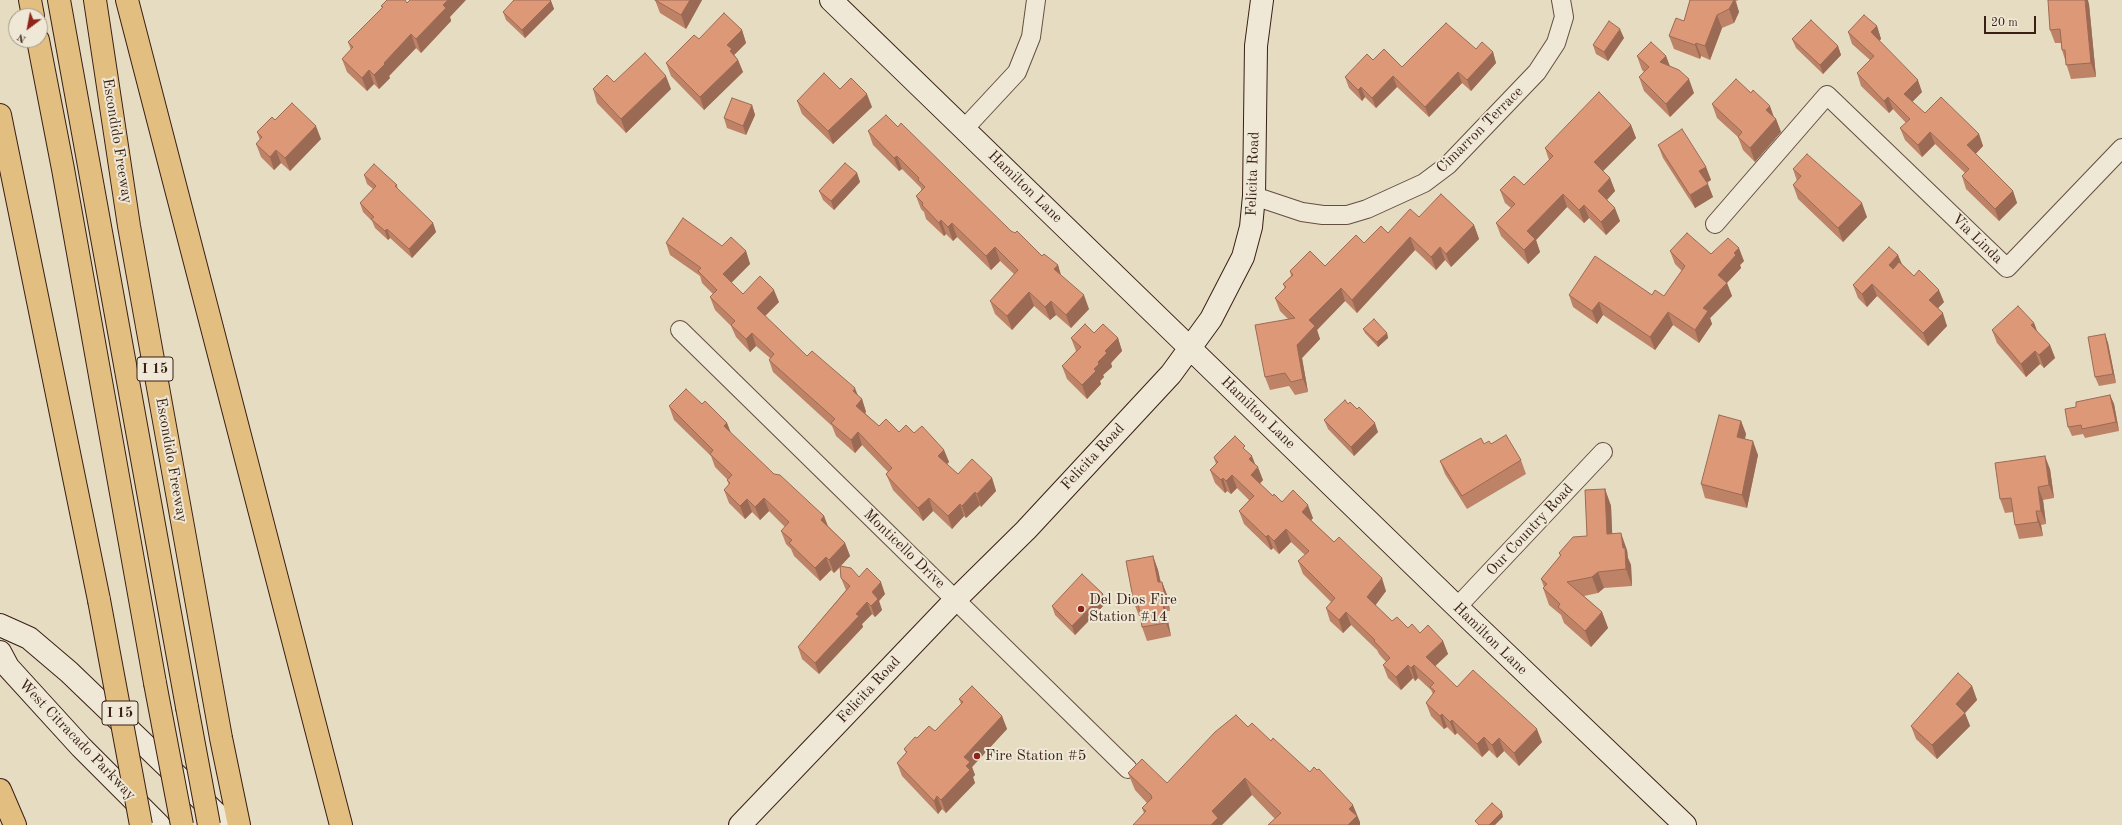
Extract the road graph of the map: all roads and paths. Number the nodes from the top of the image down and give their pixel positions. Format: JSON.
{"nodes":[{"id":1,"x":59,"y":0,"type":"edge"},
{"id":2,"x":95,"y":0,"type":"edge"},
{"id":3,"x":127,"y":0,"type":"edge"},
{"id":4,"x":831,"y":0,"type":"edge"},
{"id":5,"x":1036,"y":0,"type":"edge"},
{"id":6,"x":1262,"y":0,"type":"edge"},
{"id":7,"x":1561,"y":0,"type":"edge"},
{"id":8,"x":40,"y":48,"type":"edge"},
{"id":9,"x":69,"y":54,"type":"junction"},
{"id":10,"x":0,"y":115,"type":"edge"},
{"id":11,"x":964,"y":129,"type":"junction"},
{"id":12,"x":2122,"y":148,"type":"edge"},
{"id":13,"x":1254,"y":196,"type":"junction"},
{"id":14,"x":1715,"y":224,"type":"dead end"},
{"id":15,"x":129,"y":226,"type":"junction"},
{"id":16,"x":680,"y":330,"type":"dead end"},
{"id":17,"x":1191,"y":348,"type":"junction"},
{"id":18,"x":1603,"y":452,"type":"dead end"},
{"id":19,"x":956,"y":599,"type":"junction"},
{"id":20,"x":1457,"y":607,"type":"junction"},
{"id":21,"x":0,"y":625,"type":"edge"},
{"id":22,"x":0,"y":652,"type":"edge"},
{"id":23,"x":1128,"y":768,"type":"dead end"},
{"id":24,"x":0,"y":790,"type":"edge"},
{"id":25,"x":209,"y":816,"type":"edge"},
{"id":26,"x":15,"y":825,"type":"edge"},
{"id":27,"x":141,"y":825,"type":"edge"},
{"id":28,"x":159,"y":825,"type":"edge"},
{"id":29,"x":182,"y":825,"type":"edge"},
{"id":30,"x":228,"y":825,"type":"edge"},
{"id":31,"x":239,"y":825,"type":"edge"},
{"id":32,"x":340,"y":825,"type":"edge"},
{"id":33,"x":740,"y":825,"type":"edge"},
{"id":34,"x":1685,"y":825,"type":"edge"}],
"edges":[{"from":1,"to":9,"type":"highway"},
{"from":2,"to":15,"type":"highway","name":"Escondido Freeway","number":"I 15"},
{"from":3,"to":32,"type":"highway"},
{"from":4,"to":11,"type":"main road","name":"Hamilton Lane"},
{"from":5,"to":11,"type":"street"},
{"from":6,"to":13,"type":"main road","name":"Felicita Road"},
{"from":7,"to":13,"type":"street","name":"Cimarron Terrace"},
{"from":8,"to":29,"type":"highway","bridge":true},
{"from":9,"to":15,"type":"highway"},
{"from":9,"to":25,"type":"highway","bridge":true},
{"from":10,"to":27,"type":"highway","number":"I 15","bridge":true},
{"from":11,"to":17,"type":"main road","name":"Hamilton Lane"},
{"from":12,"to":14,"type":"street","name":"Via Linda"},
{"from":13,"to":17,"type":"main road","name":"Felicita Road"},
{"from":15,"to":31,"type":"highway","name":"Escondido Freeway","number":"I 15"},
{"from":16,"to":19,"type":"street","name":"Monticello Drive"},
{"from":17,"to":19,"type":"main road","name":"Felicita Road"},
{"from":17,"to":20,"type":"main road","name":"Hamilton Lane"},
{"from":18,"to":20,"type":"street","name":"Our Country Road"},
{"from":19,"to":23,"type":"street","name":"Monticello Drive"},
{"from":19,"to":33,"type":"main road","name":"Felicita Road"},
{"from":20,"to":34,"type":"main road","name":"Hamilton Lane"},
{"from":21,"to":25,"type":"main road"},
{"from":22,"to":28,"type":"main road","name":"West Citracado Parkway"},
{"from":24,"to":26,"type":"highway"},
{"from":25,"to":30,"type":"main road"}]}
